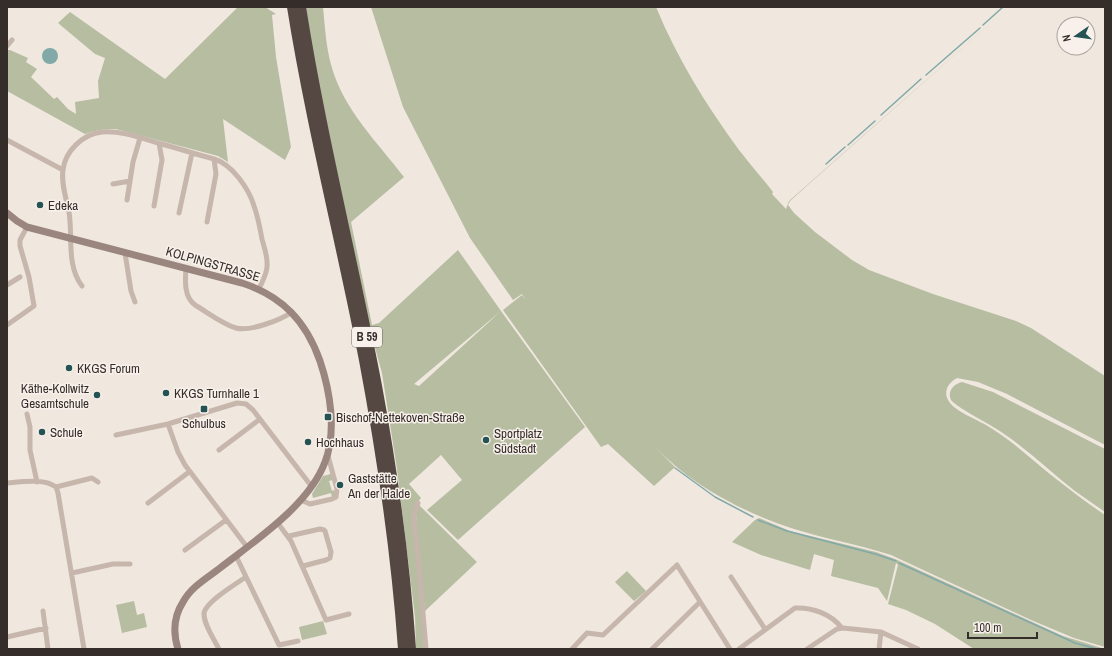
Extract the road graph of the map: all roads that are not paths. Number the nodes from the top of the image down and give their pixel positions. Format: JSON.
{"nodes":[{"id":1,"x":292,"y":7,"type":"edge"},
{"id":2,"x":301,"y":7,"type":"edge"},
{"id":3,"x":12,"y":40,"type":"dead end"},
{"id":4,"x":7,"y":46,"type":"edge"},
{"id":5,"x":140,"y":138,"type":"junction"},
{"id":6,"x":7,"y":140,"type":"edge"},
{"id":7,"x":159,"y":143,"type":"junction"},
{"id":8,"x":192,"y":153,"type":"junction"},
{"id":9,"x":214,"y":159,"type":"junction"},
{"id":10,"x":63,"y":170,"type":"junction"},
{"id":11,"x":130,"y":181,"type":"junction"},
{"id":12,"x":113,"y":184,"type":"dead end"},
{"id":13,"x":127,"y":200,"type":"dead end"},
{"id":14,"x":154,"y":206,"type":"dead end"},
{"id":15,"x":179,"y":213,"type":"dead end"},
{"id":16,"x":7,"y":214,"type":"edge"},
{"id":17,"x":207,"y":222,"type":"dead end"},
{"id":18,"x":27,"y":227,"type":"junction"},
{"id":19,"x":71,"y":239,"type":"junction"},
{"id":20,"x":125,"y":252,"type":"junction"},
{"id":21,"x":186,"y":268,"type":"junction"},
{"id":22,"x":20,"y":277,"type":"dead end"},
{"id":23,"x":7,"y":285,"type":"edge"},
{"id":24,"x":82,"y":286,"type":"dead end"},
{"id":25,"x":258,"y":289,"type":"junction"},
{"id":26,"x":135,"y":302,"type":"dead end"},
{"id":27,"x":292,"y":312,"type":"junction"},
{"id":28,"x":7,"y":325,"type":"edge"},
{"id":29,"x":27,"y":414,"type":"dead end"},
{"id":30,"x":260,"y":419,"type":"junction"},
{"id":31,"x":168,"y":424,"type":"junction"},
{"id":32,"x":116,"y":434,"type":"dead end"},
{"id":33,"x":219,"y":450,"type":"dead end"},
{"id":34,"x":327,"y":455,"type":"junction"},
{"id":35,"x":189,"y":472,"type":"junction"},
{"id":36,"x":7,"y":482,"type":"edge"},
{"id":37,"x":37,"y":482,"type":"junction"},
{"id":38,"x":98,"y":482,"type":"dead end"},
{"id":39,"x":56,"y":487,"type":"junction"},
{"id":40,"x":312,"y":487,"type":"junction"},
{"id":41,"x":301,"y":500,"type":"junction"},
{"id":42,"x":148,"y":503,"type":"dead end"},
{"id":43,"x":418,"y":503,"type":"dead end"},
{"id":44,"x":226,"y":520,"type":"junction"},
{"id":45,"x":277,"y":522,"type":"junction"},
{"id":46,"x":289,"y":536,"type":"junction"},
{"id":47,"x":247,"y":547,"type":"junction"},
{"id":48,"x":185,"y":550,"type":"dead end"},
{"id":49,"x":236,"y":556,"type":"junction"},
{"id":50,"x":130,"y":564,"type":"dead end"},
{"id":51,"x":303,"y":566,"type":"junction"},
{"id":52,"x":72,"y":573,"type":"junction"},
{"id":53,"x":246,"y":577,"type":"junction"},
{"id":54,"x":731,"y":577,"type":"dead end"},
{"id":55,"x":700,"y":602,"type":"junction"},
{"id":56,"x":43,"y":611,"type":"dead end"},
{"id":57,"x":349,"y":614,"type":"dead end"},
{"id":58,"x":400,"y":618,"type":"junction"},
{"id":59,"x":46,"y":628,"type":"junction"},
{"id":60,"x":842,"y":628,"type":"junction"},
{"id":61,"x":765,"y":629,"type":"junction"},
{"id":62,"x":881,"y":632,"type":"junction"},
{"id":63,"x":7,"y":637,"type":"edge"},
{"id":64,"x":298,"y":641,"type":"dead end"},
{"id":65,"x":658,"y":647,"type":"edge"},
{"id":66,"x":810,"y":648,"type":"edge"},
{"id":67,"x":48,"y":649,"type":"edge"},
{"id":68,"x":84,"y":649,"type":"edge"},
{"id":69,"x":178,"y":649,"type":"edge"},
{"id":70,"x":219,"y":649,"type":"edge"},
{"id":71,"x":398,"y":649,"type":"edge"},
{"id":72,"x":403,"y":649,"type":"edge"},
{"id":73,"x":411,"y":649,"type":"edge"},
{"id":74,"x":426,"y":649,"type":"edge"},
{"id":75,"x":572,"y":649,"type":"edge"},
{"id":76,"x":652,"y":649,"type":"edge"},
{"id":77,"x":730,"y":649,"type":"edge"},
{"id":78,"x":739,"y":649,"type":"edge"},
{"id":79,"x":879,"y":649,"type":"edge"},
{"id":80,"x":918,"y":649,"type":"edge"}],
"edges":[{"from":1,"to":58,"type":"highway","number":"B 59"},
{"from":2,"to":73,"type":"highway","number":"B 59"},
{"from":3,"to":4,"type":"street"},
{"from":5,"to":7,"type":"street"},
{"from":5,"to":10,"type":"street"},
{"from":5,"to":11,"type":"street"},
{"from":6,"to":10,"type":"street"},
{"from":7,"to":8,"type":"street"},
{"from":7,"to":14,"type":"street"},
{"from":8,"to":9,"type":"street"},
{"from":8,"to":15,"type":"street"},
{"from":9,"to":17,"type":"street"},
{"from":9,"to":25,"type":"street"},
{"from":10,"to":19,"type":"street"},
{"from":11,"to":12,"type":"street"},
{"from":11,"to":13,"type":"street"},
{"from":16,"to":18,"type":"street","name":"KOLPINGSTRASSE"},
{"from":18,"to":19,"type":"street","name":"KOLPINGSTRASSE"},
{"from":18,"to":28,"type":"street"},
{"from":19,"to":20,"type":"street","name":"KOLPINGSTRASSE"},
{"from":19,"to":24,"type":"street"},
{"from":20,"to":21,"type":"street","name":"KOLPINGSTRASSE"},
{"from":20,"to":26,"type":"street"},
{"from":21,"to":25,"type":"street","name":"KOLPINGSTRASSE"},
{"from":21,"to":27,"type":"street"},
{"from":22,"to":23,"type":"street"},
{"from":25,"to":27,"type":"street","name":"KOLPINGSTRASSE"},
{"from":27,"to":34,"type":"street","name":"KOLPINGSTRASSE"},
{"from":29,"to":37,"type":"street"},
{"from":30,"to":31,"type":"street"},
{"from":30,"to":33,"type":"street"},
{"from":30,"to":40,"type":"street"},
{"from":31,"to":32,"type":"street"},
{"from":31,"to":35,"type":"street"},
{"from":34,"to":40,"type":"street","name":"KOLPINGSTRASSE"},
{"from":34,"to":41,"type":"street"},
{"from":35,"to":42,"type":"street"},
{"from":35,"to":44,"type":"street"},
{"from":36,"to":37,"type":"street"},
{"from":37,"to":39,"type":"street"},
{"from":38,"to":39,"type":"street"},
{"from":39,"to":52,"type":"street"},
{"from":40,"to":41,"type":"street","name":"KOLPINGSTRASSE"},
{"from":41,"to":45,"type":"street","name":"KOLPINGSTRASSE"},
{"from":43,"to":74,"type":"street"},
{"from":44,"to":47,"type":"street"},
{"from":44,"to":48,"type":"street"},
{"from":45,"to":46,"type":"street"},
{"from":45,"to":47,"type":"street","name":"KOLPINGSTRASSE"},
{"from":46,"to":51,"type":"street"},
{"from":46,"to":51,"type":"street"},
{"from":47,"to":49,"type":"street","name":"KOLPINGSTRASSE"},
{"from":49,"to":53,"type":"street"},
{"from":49,"to":69,"type":"street","name":"KOLPINGSTRASSE"},
{"from":50,"to":52,"type":"street"},
{"from":51,"to":57,"type":"street"},
{"from":52,"to":68,"type":"street"},
{"from":53,"to":64,"type":"street"},
{"from":53,"to":70,"type":"street"},
{"from":54,"to":61,"type":"street"},
{"from":55,"to":65,"type":"street"},
{"from":55,"to":75,"type":"street"},
{"from":55,"to":77,"type":"street"},
{"from":56,"to":59,"type":"street"},
{"from":58,"to":71,"type":"highway"},
{"from":58,"to":72,"type":"highway","number":"B 59"},
{"from":59,"to":63,"type":"street"},
{"from":59,"to":67,"type":"street"},
{"from":60,"to":61,"type":"street"},
{"from":60,"to":62,"type":"street"},
{"from":60,"to":66,"type":"street"},
{"from":61,"to":78,"type":"street"},
{"from":62,"to":79,"type":"street"},
{"from":62,"to":80,"type":"street"},
{"from":65,"to":76,"type":"street"}]}
